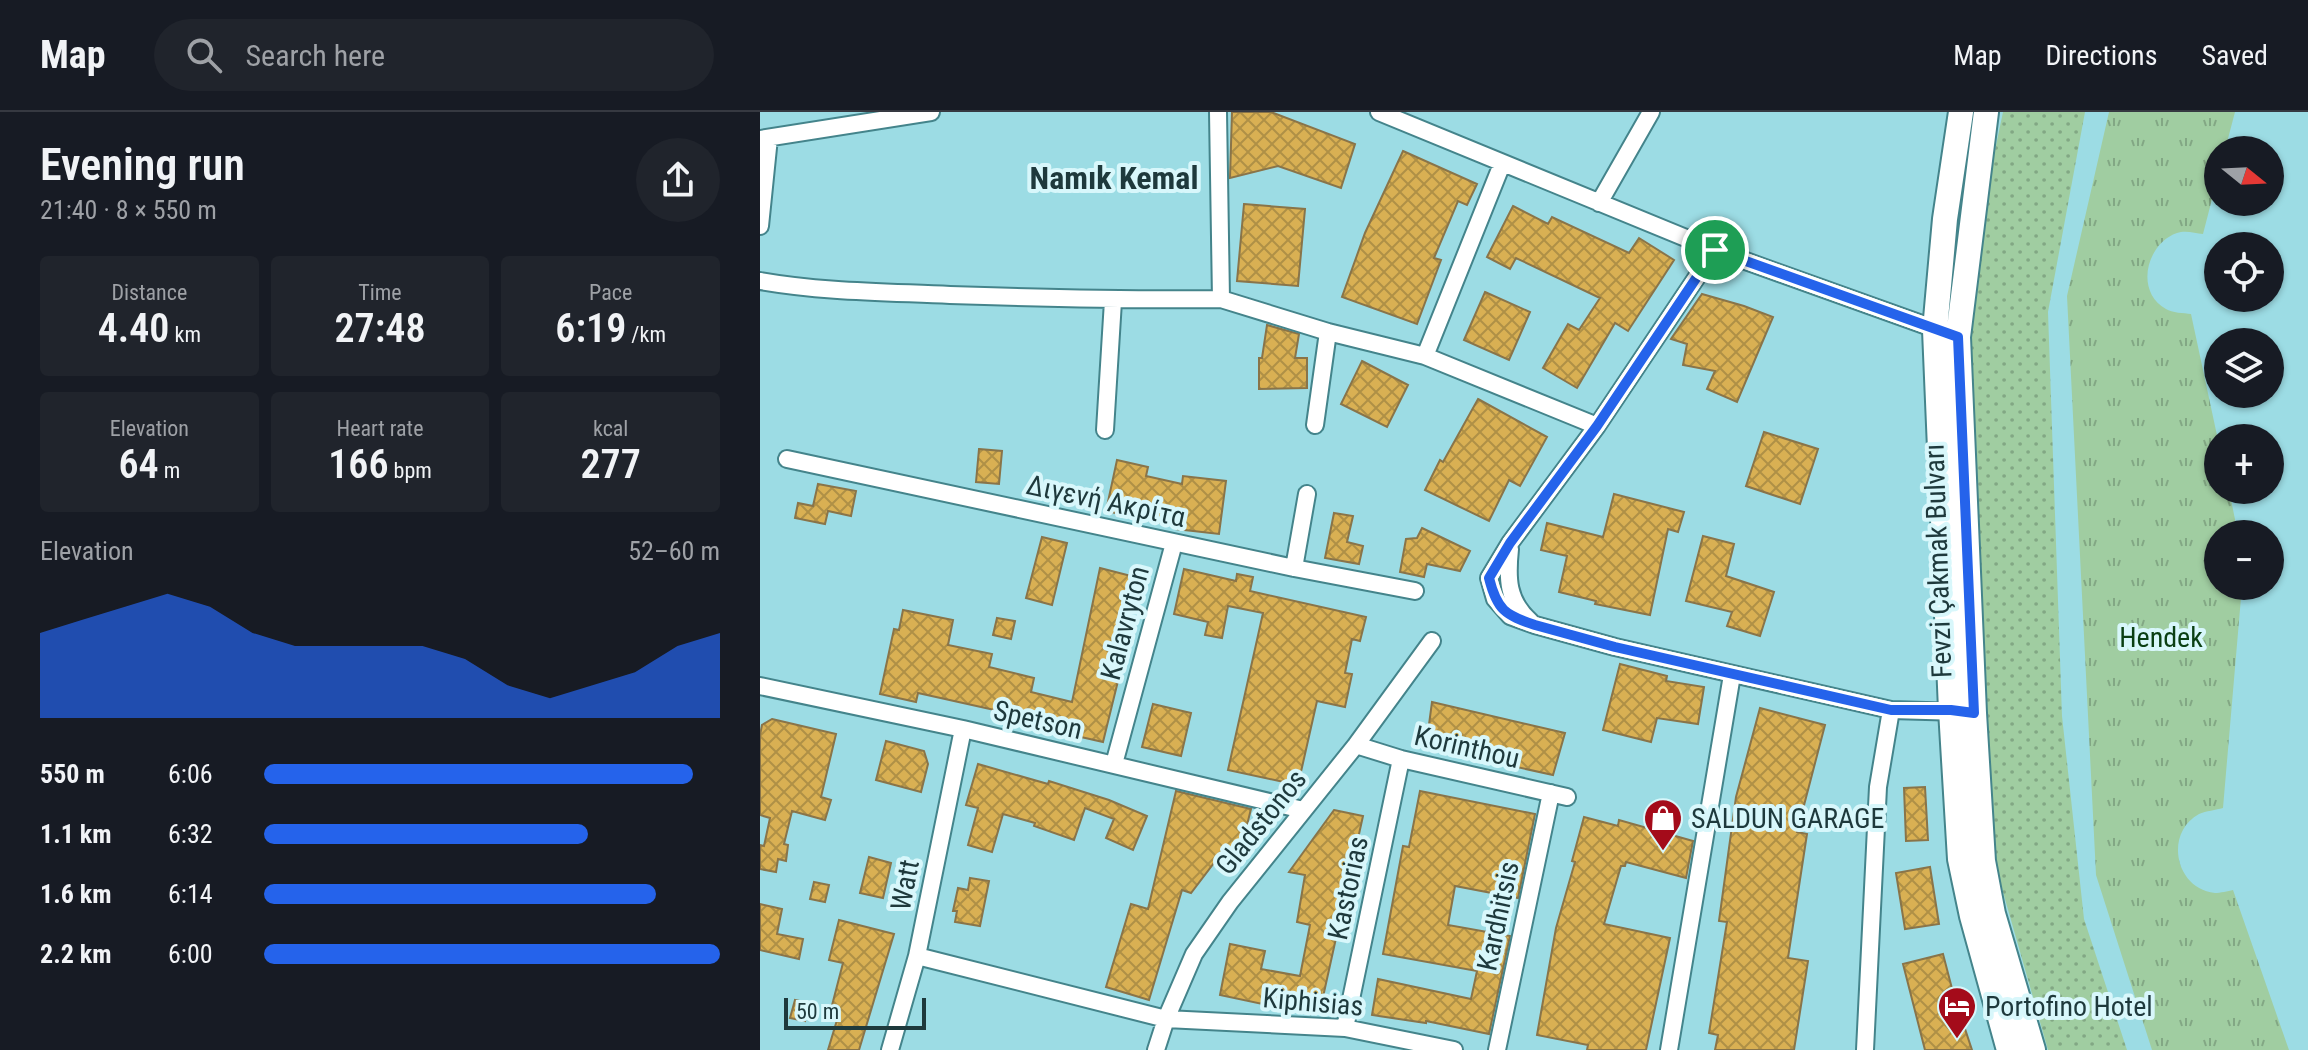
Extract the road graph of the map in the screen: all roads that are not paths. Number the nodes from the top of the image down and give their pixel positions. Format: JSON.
{"nodes":[{"id":1,"x":931,"y":112,"type":"edge"},
{"id":2,"x":1218,"y":112,"type":"edge"},
{"id":3,"x":1379,"y":112,"type":"edge"},
{"id":4,"x":1651,"y":112,"type":"edge"},
{"id":5,"x":1961,"y":112,"type":"edge"},
{"id":6,"x":1986,"y":112,"type":"edge"},
{"id":7,"x":764,"y":139,"type":"edge"},
{"id":8,"x":1502,"y":164,"type":"junction"},
{"id":9,"x":1599,"y":203,"type":"junction"},
{"id":10,"x":760,"y":226,"type":"edge"},
{"id":11,"x":1715,"y":250,"type":"junction"},
{"id":12,"x":760,"y":281,"type":"edge"},
{"id":13,"x":1221,"y":299,"type":"junction"},
{"id":14,"x":1113,"y":301,"type":"junction"},
{"id":15,"x":1328,"y":332,"type":"junction"},
{"id":16,"x":1946,"y":333,"type":"junction"},
{"id":17,"x":1425,"y":356,"type":"junction"},
{"id":18,"x":1315,"y":425,"type":"dead end"},
{"id":19,"x":1597,"y":426,"type":"junction"},
{"id":20,"x":1105,"y":430,"type":"dead end"},
{"id":21,"x":787,"y":459,"type":"dead end"},
{"id":22,"x":1307,"y":494,"type":"dead end"},
{"id":23,"x":1174,"y":543,"type":"junction"},
{"id":24,"x":1294,"y":568,"type":"junction"},
{"id":25,"x":1415,"y":591,"type":"dead end"},
{"id":26,"x":1432,"y":641,"type":"dead end"},
{"id":27,"x":1732,"y":675,"type":"junction"},
{"id":28,"x":760,"y":686,"type":"edge"},
{"id":29,"x":1891,"y":710,"type":"junction"},
{"id":30,"x":1962,"y":712,"type":"junction"},
{"id":31,"x":963,"y":729,"type":"junction"},
{"id":32,"x":1356,"y":745,"type":"junction"},
{"id":33,"x":1401,"y":759,"type":"junction"},
{"id":34,"x":1114,"y":764,"type":"junction"},
{"id":35,"x":1559,"y":795,"type":"joint"},
{"id":36,"x":1303,"y":810,"type":"junction"},
{"id":37,"x":917,"y":956,"type":"junction"},
{"id":38,"x":1166,"y":1019,"type":"junction"},
{"id":39,"x":1345,"y":1028,"type":"junction"},
{"id":40,"x":890,"y":1050,"type":"edge"},
{"id":41,"x":1156,"y":1050,"type":"edge"},
{"id":42,"x":1454,"y":1050,"type":"edge"},
{"id":43,"x":1497,"y":1050,"type":"edge"},
{"id":44,"x":1669,"y":1050,"type":"edge"},
{"id":45,"x":1865,"y":1050,"type":"edge"},
{"id":46,"x":2009,"y":1050,"type":"edge"},
{"id":47,"x":2033,"y":1050,"type":"edge"}],
"edges":[{"from":1,"to":7,"type":"street"},
{"from":2,"to":13,"type":"street"},
{"from":3,"to":8,"type":"street"},
{"from":4,"to":9,"type":"street"},
{"from":5,"to":16,"type":"main road","name":"Fevzi Çakmak Bulvarı"},
{"from":6,"to":16,"type":"main road","name":"Fevzi Çakmak Bulvarı"},
{"from":7,"to":10,"type":"street"},
{"from":8,"to":9,"type":"street"},
{"from":8,"to":17,"type":"street"},
{"from":9,"to":11,"type":"street"},
{"from":11,"to":16,"type":"street"},
{"from":11,"to":19,"type":"street"},
{"from":12,"to":14,"type":"street"},
{"from":13,"to":14,"type":"street"},
{"from":13,"to":15,"type":"street"},
{"from":14,"to":20,"type":"street"},
{"from":15,"to":17,"type":"street"},
{"from":15,"to":18,"type":"street"},
{"from":16,"to":30,"type":"main road","name":"Fevzi Çakmak Bulvarı"},
{"from":17,"to":19,"type":"street"},
{"from":19,"to":27,"type":"street"},
{"from":21,"to":23,"type":"street","name":"Διγενή Ακρίτα"},
{"from":22,"to":24,"type":"street"},
{"from":23,"to":24,"type":"street","name":"Διγενή Ακρίτα"},
{"from":23,"to":34,"type":"street","name":"Kalavryton"},
{"from":24,"to":25,"type":"street","name":"Διγενή Ακρίτα"},
{"from":26,"to":32,"type":"street","name":"Gladstonos"},
{"from":27,"to":29,"type":"street"},
{"from":27,"to":44,"type":"street"},
{"from":28,"to":31,"type":"street","name":"Spetson"},
{"from":29,"to":30,"type":"street"},
{"from":29,"to":45,"type":"street"},
{"from":30,"to":46,"type":"main road","name":"Fevzi Çakmak Bulvarı"},
{"from":30,"to":47,"type":"main road","name":"Fevzi Çakmak Bulvarı"},
{"from":31,"to":34,"type":"street","name":"Spetson"},
{"from":31,"to":37,"type":"street","name":"Watt"},
{"from":32,"to":33,"type":"street","name":"Korinthou"},
{"from":32,"to":36,"type":"street","name":"Gladstonos"},
{"from":33,"to":35,"type":"street","name":"Korinthou"},
{"from":33,"to":39,"type":"street","name":"Kastorias"},
{"from":34,"to":36,"type":"street","name":"Spetson"},
{"from":35,"to":43,"type":"street","name":"Kardhitsis"},
{"from":36,"to":38,"type":"street","name":"Gladstonos"},
{"from":37,"to":38,"type":"street","name":"Kiphisias"},
{"from":37,"to":40,"type":"street","name":"Watt"},
{"from":38,"to":39,"type":"street","name":"Kiphisias"},
{"from":38,"to":41,"type":"street","name":"Gladstonos"},
{"from":39,"to":42,"type":"street","name":"Kiphisias"}]}
